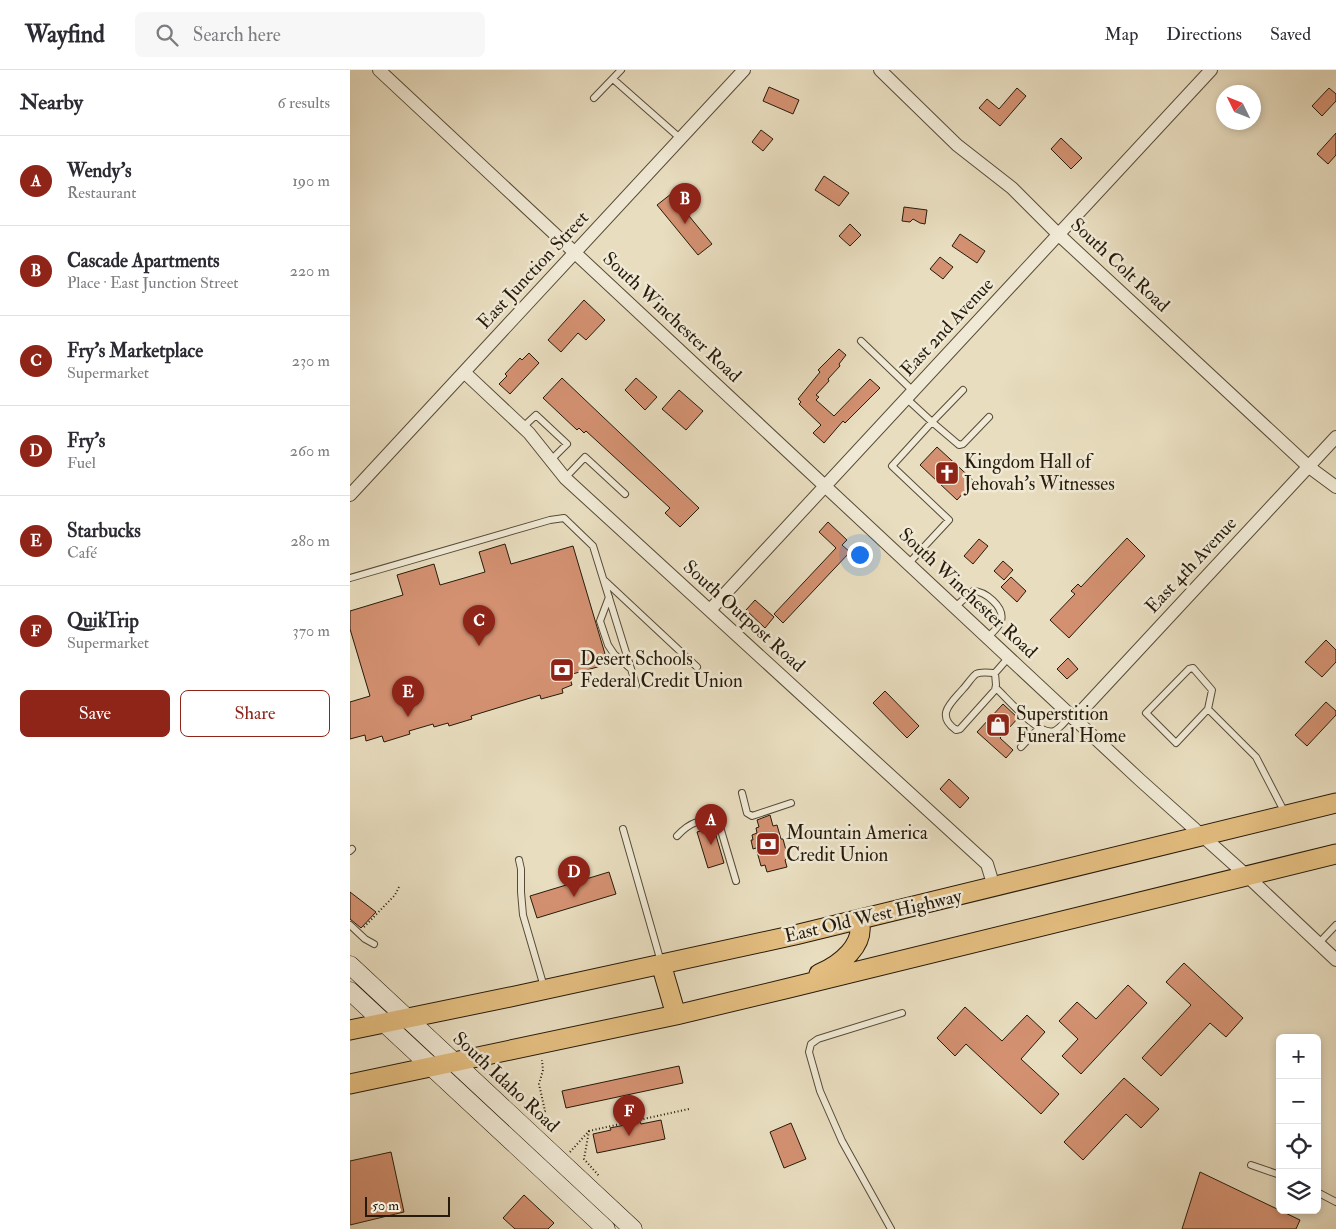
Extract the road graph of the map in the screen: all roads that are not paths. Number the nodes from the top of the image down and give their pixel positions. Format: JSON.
{"nodes":[{"id":1,"x":379,"y":70,"type":"edge"},
{"id":2,"x":621,"y":70,"type":"edge"},
{"id":3,"x":744,"y":70,"type":"edge"},
{"id":4,"x":880,"y":70,"type":"edge"},
{"id":5,"x":1211,"y":70,"type":"edge"},
{"id":6,"x":613,"y":78,"type":"junction"},
{"id":7,"x":594,"y":98,"type":"dead end"},
{"id":8,"x":681,"y":139,"type":"junction"},
{"id":9,"x":1058,"y":234,"type":"junction"},
{"id":10,"x":575,"y":252,"type":"junction"},
{"id":11,"x":861,"y":341,"type":"dead end"},
{"id":12,"x":464,"y":372,"type":"junction"},
{"id":13,"x":963,"y":390,"type":"dead end"},
{"id":14,"x":910,"y":394,"type":"junction"},
{"id":15,"x":989,"y":417,"type":"dead end"},
{"id":16,"x":932,"y":422,"type":"junction"},
{"id":17,"x":523,"y":427,"type":"junction"},
{"id":18,"x":1336,"y":437,"type":"edge"},
{"id":19,"x":551,"y":460,"type":"junction"},
{"id":20,"x":1309,"y":467,"type":"junction"},
{"id":21,"x":565,"y":478,"type":"junction"},
{"id":22,"x":826,"y":486,"type":"junction"},
{"id":23,"x":1336,"y":487,"type":"edge"},
{"id":24,"x":625,"y":494,"type":"dead end"},
{"id":25,"x":350,"y":495,"type":"edge"},
{"id":26,"x":908,"y":563,"type":"junction"},
{"id":27,"x":350,"y":578,"type":"edge"},
{"id":28,"x":604,"y":579,"type":"junction"},
{"id":29,"x":609,"y":596,"type":"junction"},
{"id":30,"x":955,"y":607,"type":"junction"},
{"id":31,"x":710,"y":610,"type":"junction"},
{"id":32,"x":988,"y":637,"type":"junction"},
{"id":33,"x":1008,"y":657,"type":"junction"},
{"id":34,"x":697,"y":666,"type":"dead end"},
{"id":35,"x":632,"y":670,"type":"junction"},
{"id":36,"x":995,"y":673,"type":"junction"},
{"id":37,"x":636,"y":684,"type":"dead end"},
{"id":38,"x":996,"y":688,"type":"junction"},
{"id":39,"x":1208,"y":709,"type":"junction"},
{"id":40,"x":1073,"y":717,"type":"junction"},
{"id":41,"x":1039,"y":728,"type":"junction"},
{"id":42,"x":1021,"y":747,"type":"dead end"},
{"id":43,"x":742,"y":793,"type":"dead end"},
{"id":44,"x":791,"y":803,"type":"dead end"},
{"id":45,"x":1336,"y":803,"type":"edge"},
{"id":46,"x":1286,"y":814,"type":"junction"},
{"id":47,"x":623,"y":829,"type":"dead end"},
{"id":48,"x":1201,"y":835,"type":"junction"},
{"id":49,"x":677,"y":836,"type":"dead end"},
{"id":50,"x":1336,"y":854,"type":"edge"},
{"id":51,"x":519,"y":860,"type":"dead end"},
{"id":52,"x":1246,"y":875,"type":"junction"},
{"id":53,"x":736,"y":881,"type":"dead end"},
{"id":54,"x":994,"y":887,"type":"junction"},
{"id":55,"x":859,"y":920,"type":"junction"},
{"id":56,"x":350,"y":925,"type":"edge"},
{"id":57,"x":1336,"y":925,"type":"edge"},
{"id":58,"x":374,"y":944,"type":"dead end"},
{"id":59,"x":1318,"y":944,"type":"junction"},
{"id":60,"x":1336,"y":960,"type":"edge"},
{"id":61,"x":661,"y":964,"type":"junction"},
{"id":62,"x":350,"y":966,"type":"edge"},
{"id":63,"x":788,"y":988,"type":"junction"},
{"id":64,"x":545,"y":990,"type":"junction"},
{"id":65,"x":350,"y":991,"type":"edge"},
{"id":66,"x":902,"y":1013,"type":"dead end"},
{"id":67,"x":676,"y":1015,"type":"junction"},
{"id":68,"x":406,"y":1018,"type":"junction"},
{"id":69,"x":384,"y":1023,"type":"junction"},
{"id":70,"x":350,"y":1030,"type":"edge"},
{"id":71,"x":453,"y":1061,"type":"junction"},
{"id":72,"x":430,"y":1066,"type":"junction"},
{"id":73,"x":350,"y":1084,"type":"edge"},
{"id":74,"x":1251,"y":1165,"type":"dead end"},
{"id":75,"x":1276,"y":1174,"type":"edge"},
{"id":76,"x":1321,"y":1194,"type":"edge"},
{"id":77,"x":1336,"y":1202,"type":"edge"},
{"id":78,"x":606,"y":1229,"type":"edge"},
{"id":79,"x":633,"y":1229,"type":"edge"},
{"id":80,"x":891,"y":1229,"type":"edge"}],
"edges":[{"from":1,"to":10,"type":"street","name":"South Winchester Road"},
{"from":2,"to":6,"type":"lane"},
{"from":3,"to":8,"type":"street","name":"East Junction Street"},
{"from":4,"to":9,"type":"street","name":"South Colt Road"},
{"from":5,"to":9,"type":"street","name":"East 2nd Avenue"},
{"from":6,"to":7,"type":"lane"},
{"from":6,"to":8,"type":"lane"},
{"from":8,"to":10,"type":"street","name":"East Junction Street"},
{"from":9,"to":14,"type":"street","name":"East 2nd Avenue"},
{"from":9,"to":20,"type":"street","name":"South Colt Road"},
{"from":10,"to":12,"type":"street","name":"East Junction Street"},
{"from":10,"to":22,"type":"street","name":"South Winchester Road"},
{"from":11,"to":14,"type":"lane"},
{"from":12,"to":17,"type":"street","name":"South Outpost Road"},
{"from":12,"to":25,"type":"street","name":"East Junction Street"},
{"from":13,"to":16,"type":"lane"},
{"from":14,"to":16,"type":"lane"},
{"from":14,"to":22,"type":"street","name":"East 2nd Avenue"},
{"from":15,"to":16,"type":"lane"},
{"from":16,"to":26,"type":"lane"},
{"from":17,"to":19,"type":"street","name":"South Outpost Road"},
{"from":17,"to":19,"type":"lane"},
{"from":18,"to":20,"type":"street","name":"East 4th Avenue"},
{"from":19,"to":21,"type":"street","name":"South Outpost Road"},
{"from":20,"to":23,"type":"street","name":"South Colt Road"},
{"from":20,"to":40,"type":"street","name":"East 4th Avenue"},
{"from":21,"to":24,"type":"lane"},
{"from":21,"to":31,"type":"street","name":"South Outpost Road"},
{"from":22,"to":26,"type":"street","name":"South Winchester Road"},
{"from":22,"to":31,"type":"street","name":"East 2nd Avenue"},
{"from":26,"to":30,"type":"street","name":"South Winchester Road"},
{"from":27,"to":28,"type":"lane"},
{"from":28,"to":29,"type":"lane"},
{"from":28,"to":34,"type":"lane"},
{"from":29,"to":35,"type":"lane"},
{"from":29,"to":35,"type":"lane"},
{"from":30,"to":32,"type":"street","name":"South Winchester Road"},
{"from":30,"to":32,"type":"lane"},
{"from":31,"to":54,"type":"street","name":"South Outpost Road"},
{"from":32,"to":33,"type":"street","name":"South Winchester Road"},
{"from":33,"to":36,"type":"lane"},
{"from":33,"to":40,"type":"street","name":"South Winchester Road"},
{"from":35,"to":37,"type":"lane"},
{"from":36,"to":38,"type":"lane"},
{"from":36,"to":38,"type":"lane"},
{"from":38,"to":41,"type":"lane"},
{"from":39,"to":39,"type":"lane"},
{"from":39,"to":46,"type":"lane"},
{"from":40,"to":41,"type":"lane"},
{"from":40,"to":48,"type":"street","name":"South Winchester Road"},
{"from":41,"to":42,"type":"lane"},
{"from":43,"to":44,"type":"lane"},
{"from":45,"to":46,"type":"main road","name":"East Old West Highway"},
{"from":46,"to":48,"type":"main road","name":"East Old West Highway"},
{"from":47,"to":61,"type":"lane"},
{"from":48,"to":52,"type":"street","name":"South Winchester Road"},
{"from":48,"to":54,"type":"main road","name":"East Old West Highway"},
{"from":49,"to":53,"type":"lane"},
{"from":50,"to":52,"type":"main road"},
{"from":51,"to":64,"type":"lane"},
{"from":52,"to":59,"type":"street","name":"South Winchester Road"},
{"from":52,"to":63,"type":"main road"},
{"from":54,"to":55,"type":"main road","name":"East Old West Highway"},
{"from":55,"to":61,"type":"main road","name":"East Old West Highway"},
{"from":55,"to":63,"type":"main road"},
{"from":56,"to":58,"type":"lane"},
{"from":57,"to":59,"type":"lane"},
{"from":59,"to":60,"type":"street","name":"South Winchester Road"},
{"from":61,"to":64,"type":"main road","name":"East Old West Highway"},
{"from":61,"to":67,"type":"main road"},
{"from":62,"to":68,"type":"main road","name":"South Idaho Road"},
{"from":63,"to":67,"type":"main road"},
{"from":64,"to":68,"type":"main road","name":"East Old West Highway"},
{"from":65,"to":69,"type":"main road","name":"South Idaho Road"},
{"from":66,"to":80,"type":"lane"},
{"from":67,"to":71,"type":"main road"},
{"from":68,"to":69,"type":"main road","name":"East Old West Highway"},
{"from":68,"to":71,"type":"main road","name":"South Idaho Road"},
{"from":69,"to":70,"type":"main road","name":"East Old West Highway"},
{"from":69,"to":72,"type":"main road","name":"South Idaho Road"},
{"from":71,"to":72,"type":"main road"},
{"from":71,"to":79,"type":"main road","name":"South Idaho Road"},
{"from":72,"to":73,"type":"main road"},
{"from":72,"to":78,"type":"main road","name":"South Idaho Road"},
{"from":74,"to":75,"type":"lane"},
{"from":76,"to":77,"type":"lane"}]}
